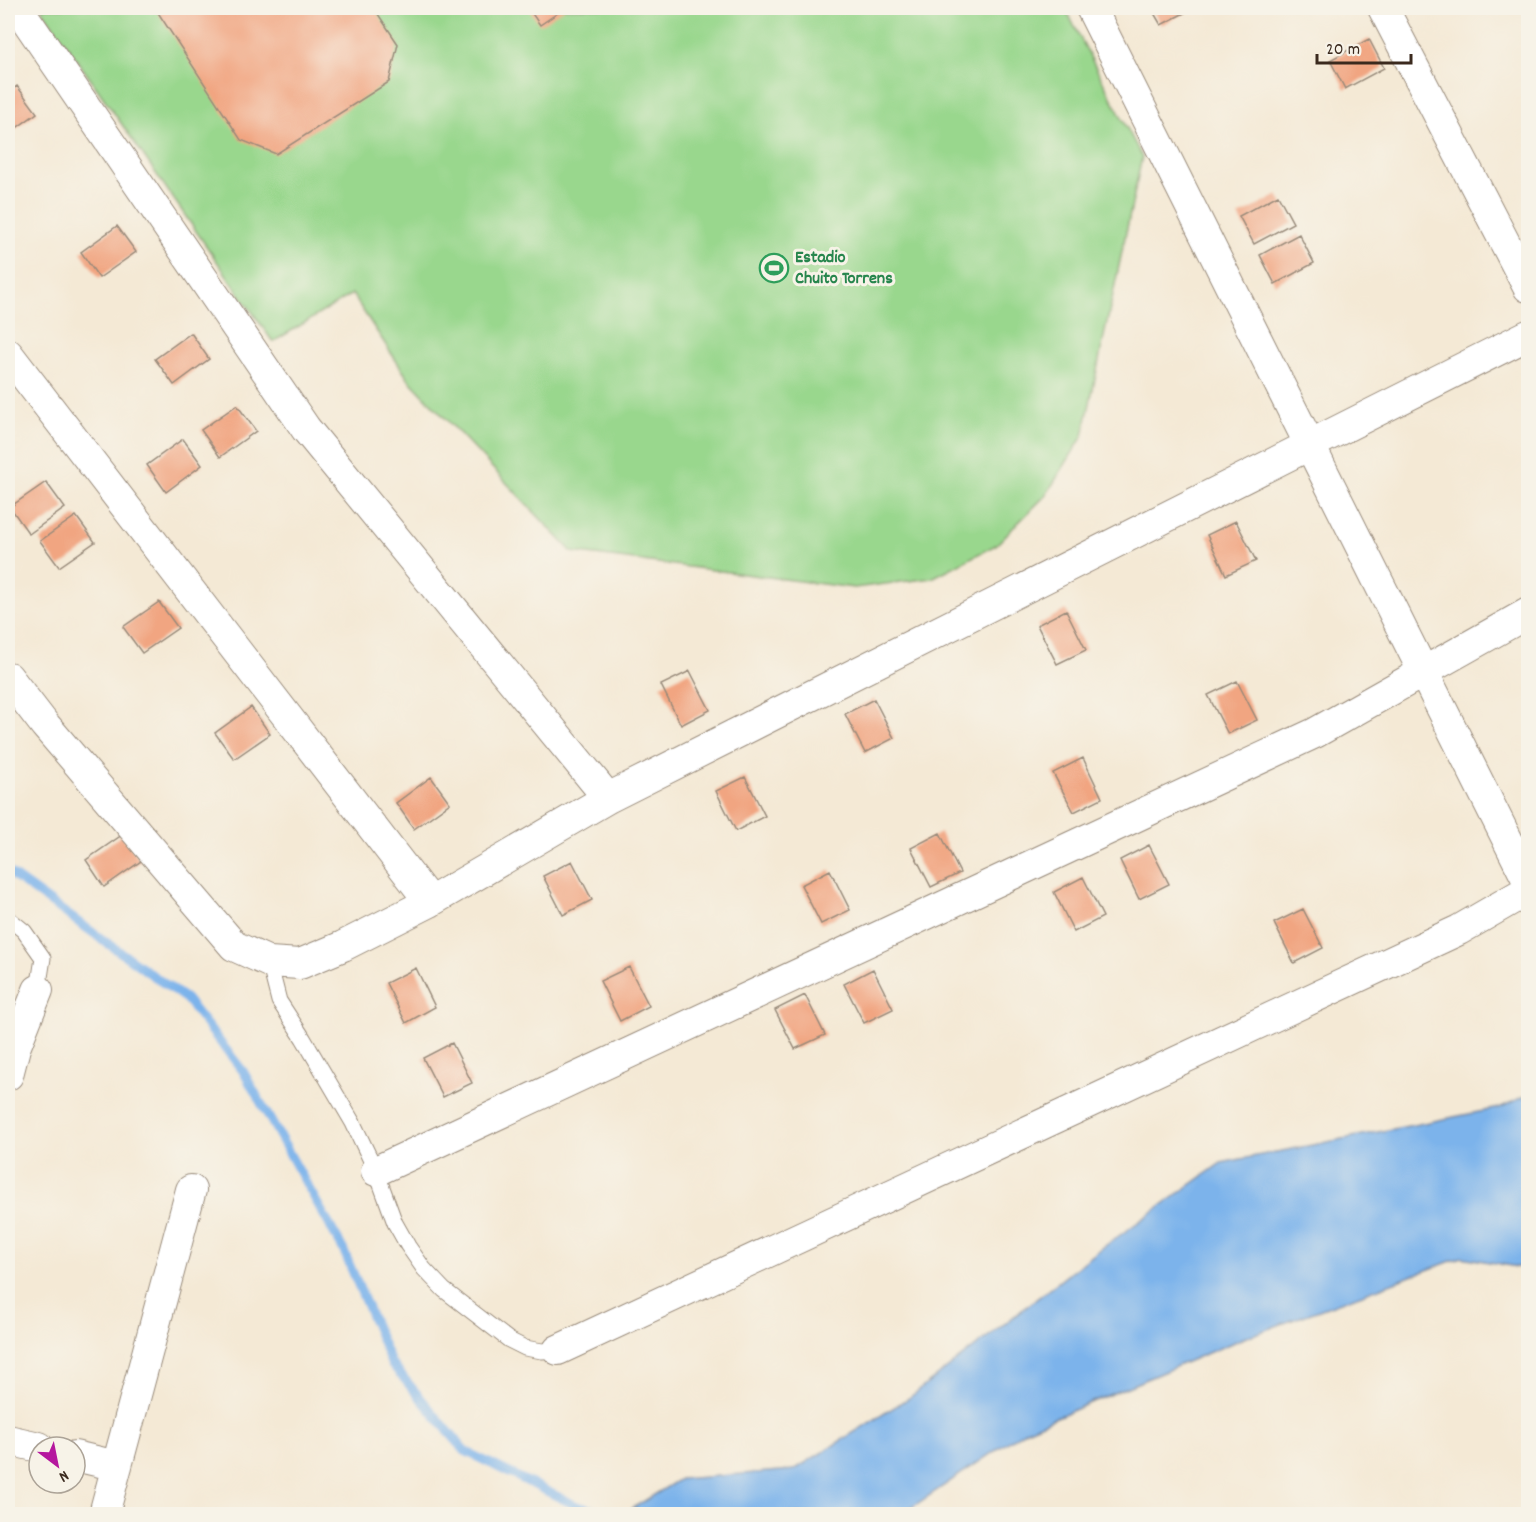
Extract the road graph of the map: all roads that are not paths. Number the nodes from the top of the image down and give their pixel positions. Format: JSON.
{"nodes":[{"id":1,"x":18,"y":8,"type":"edge"},
{"id":2,"x":1091,"y":8,"type":"edge"},
{"id":3,"x":1383,"y":8,"type":"edge"},
{"id":4,"x":1528,"y":287,"type":"edge"},
{"id":5,"x":1528,"y":335,"type":"edge"},
{"id":6,"x":8,"y":354,"type":"edge"},
{"id":7,"x":1309,"y":445,"type":"junction"},
{"id":8,"x":1528,"y":613,"type":"edge"},
{"id":9,"x":1424,"y":672,"type":"junction"},
{"id":10,"x":8,"y":677,"type":"edge"},
{"id":11,"x":608,"y":798,"type":"junction"},
{"id":12,"x":1528,"y":881,"type":"edge"},
{"id":13,"x":1528,"y":890,"type":"edge"},
{"id":14,"x":430,"y":902,"type":"junction"},
{"id":15,"x":8,"y":918,"type":"edge"},
{"id":16,"x":269,"y":962,"type":"junction"},
{"id":17,"x":38,"y":990,"type":"joint"},
{"id":18,"x":8,"y":1075,"type":"edge"},
{"id":19,"x":376,"y":1170,"type":"junction"},
{"id":20,"x":191,"y":1190,"type":"dead end"},
{"id":21,"x":558,"y":1350,"type":"joint"},
{"id":22,"x":8,"y":1440,"type":"edge"},
{"id":23,"x":27,"y":1444,"type":"edge"},
{"id":24,"x":87,"y":1459,"type":"edge"},
{"id":25,"x":117,"y":1466,"type":"junction"},
{"id":26,"x":105,"y":1515,"type":"edge"}],
"edges":[{"from":1,"to":11,"type":"street"},
{"from":2,"to":7,"type":"street"},
{"from":3,"to":4,"type":"street"},
{"from":5,"to":7,"type":"street"},
{"from":6,"to":14,"type":"street"},
{"from":7,"to":9,"type":"street"},
{"from":7,"to":11,"type":"street"},
{"from":8,"to":9,"type":"street"},
{"from":9,"to":12,"type":"street"},
{"from":9,"to":19,"type":"street"},
{"from":10,"to":16,"type":"street"},
{"from":11,"to":14,"type":"street"},
{"from":13,"to":21,"type":"street"},
{"from":14,"to":16,"type":"street"},
{"from":15,"to":17,"type":"lane"},
{"from":16,"to":19,"type":"lane"},
{"from":17,"to":18,"type":"street"},
{"from":19,"to":21,"type":"lane"},
{"from":20,"to":25,"type":"street"},
{"from":22,"to":23,"type":"street"},
{"from":24,"to":25,"type":"street"},
{"from":25,"to":26,"type":"street"}]}
